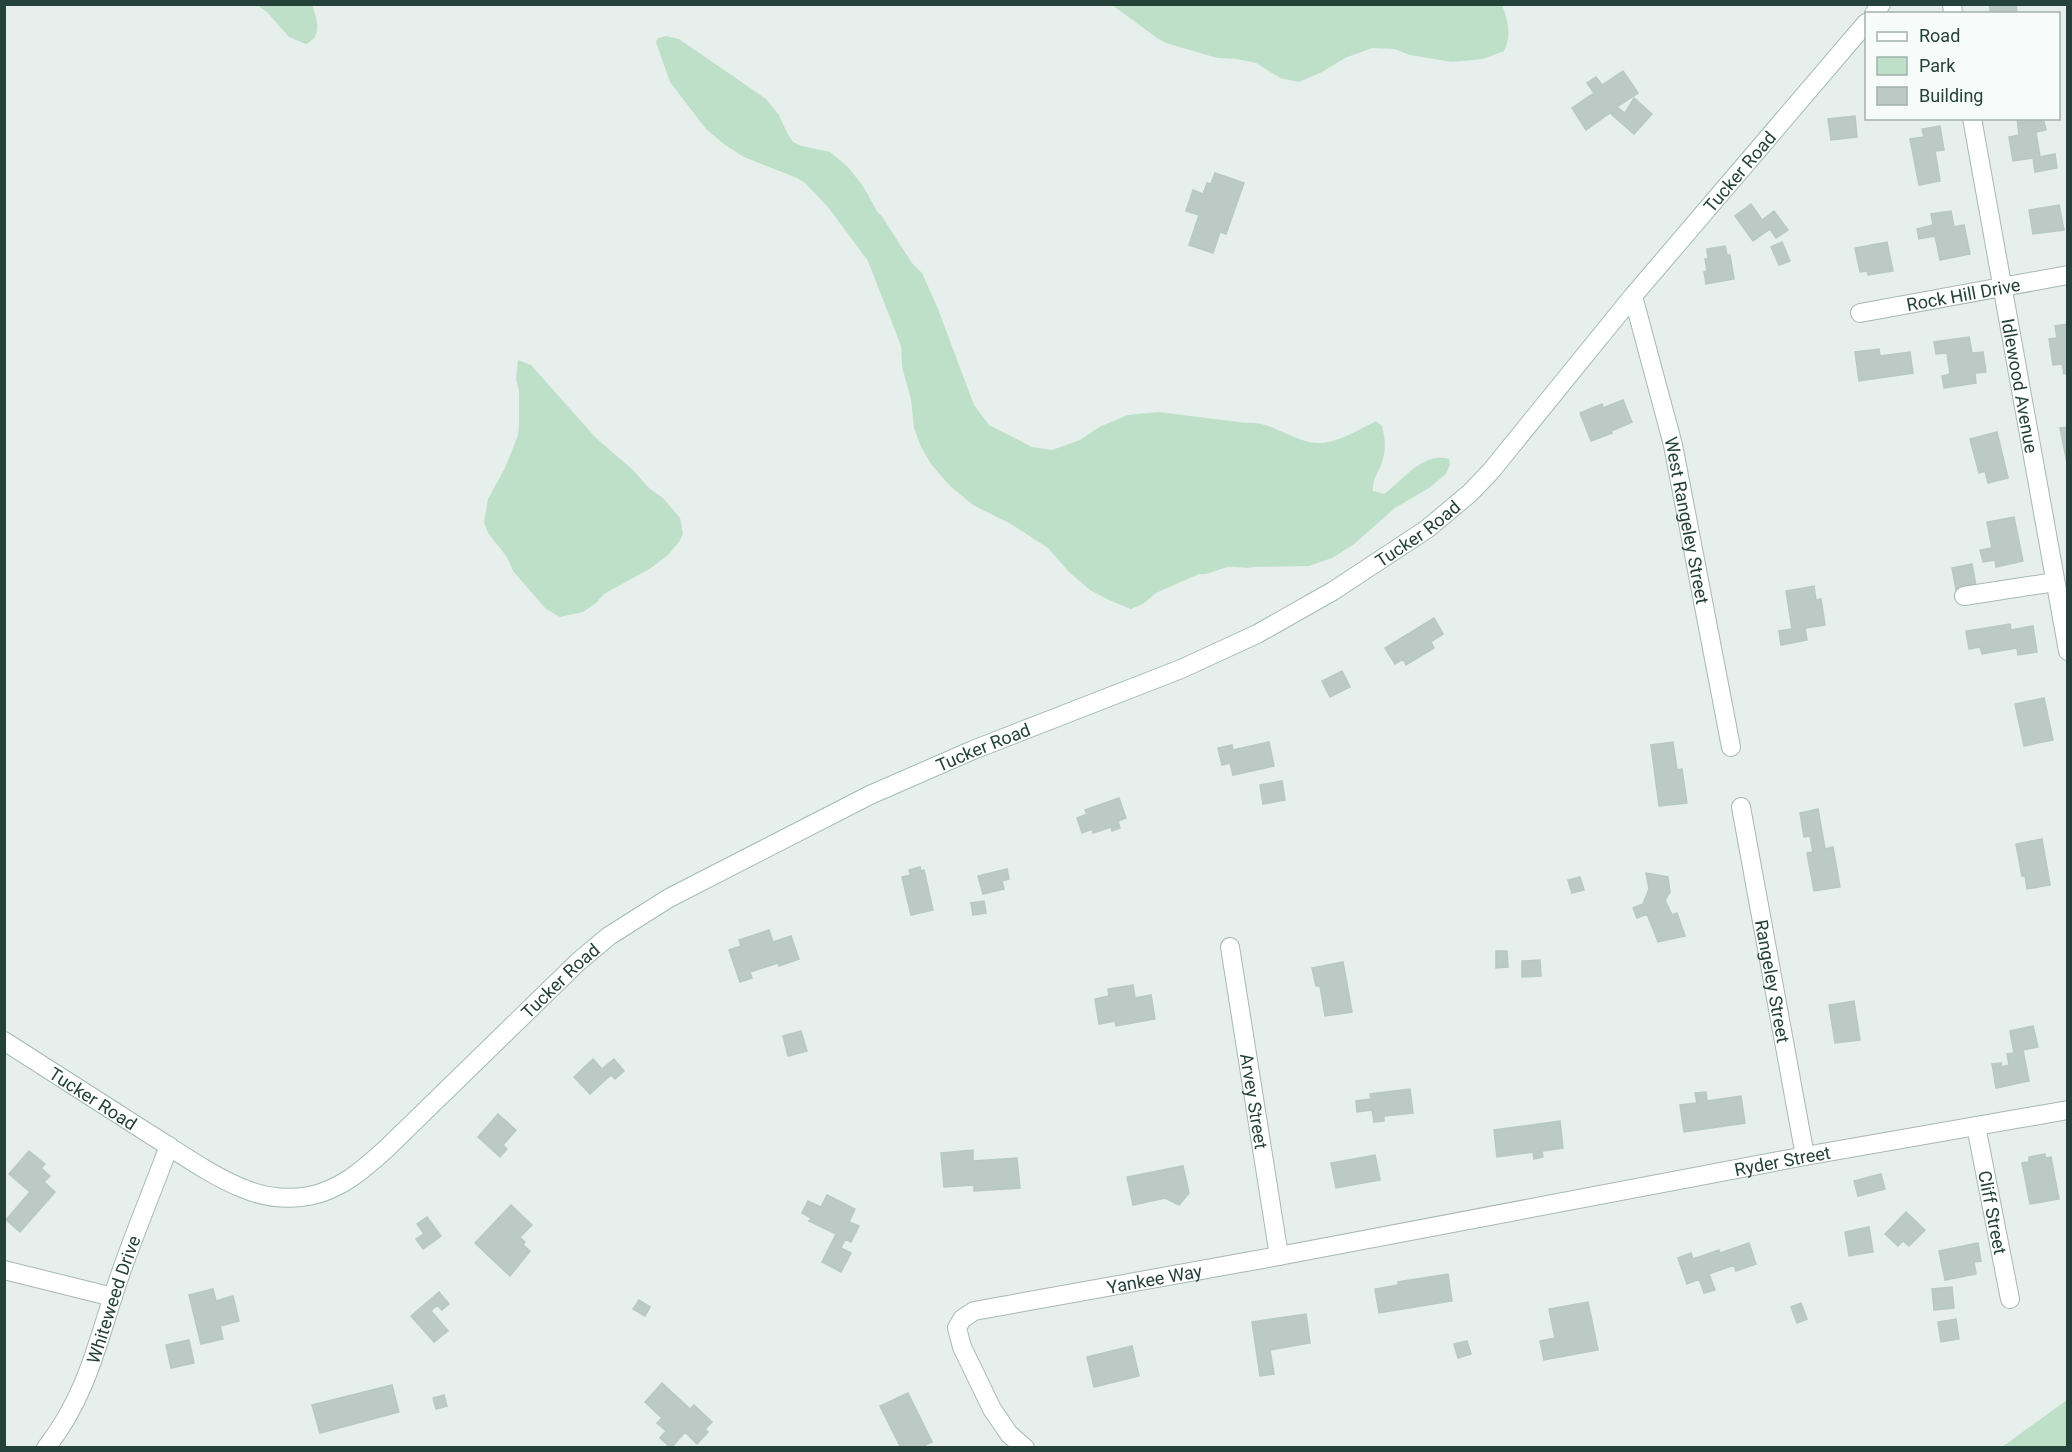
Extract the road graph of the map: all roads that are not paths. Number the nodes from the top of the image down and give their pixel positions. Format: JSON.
{"nodes":[{"id":1,"x":1865,"y":24,"type":"edge"},
{"id":2,"x":1972,"y":120,"type":"edge"},
{"id":3,"x":2067,"y":275,"type":"edge"},
{"id":4,"x":2002,"y":286,"type":"junction"},
{"id":5,"x":1633,"y":296,"type":"junction"},
{"id":6,"x":1860,"y":313,"type":"dead end"},
{"id":7,"x":2055,"y":582,"type":"junction"},
{"id":8,"x":1964,"y":596,"type":"dead end"},
{"id":9,"x":2067,"y":651,"type":"edge"},
{"id":10,"x":1731,"y":747,"type":"dead end"},
{"id":11,"x":1741,"y":807,"type":"dead end"},
{"id":12,"x":1230,"y":947,"type":"dead end"},
{"id":13,"x":4,"y":1041,"type":"edge"},
{"id":14,"x":2067,"y":1110,"type":"edge"},
{"id":15,"x":1977,"y":1126,"type":"junction"},
{"id":16,"x":169,"y":1146,"type":"junction"},
{"id":17,"x":1804,"y":1156,"type":"junction"},
{"id":18,"x":1497,"y":1214,"type":"joint"},
{"id":19,"x":1279,"y":1256,"type":"junction"},
{"id":20,"x":4,"y":1270,"type":"edge"},
{"id":21,"x":113,"y":1297,"type":"junction"},
{"id":22,"x":2010,"y":1299,"type":"dead end"},
{"id":23,"x":46,"y":1448,"type":"edge"},
{"id":24,"x":1025,"y":1448,"type":"edge"}],
"edges":[{"from":1,"to":5,"type":"street","name":"Tucker Road"},
{"from":2,"to":4,"type":"street","name":"Idlewood Avenue"},
{"from":3,"to":4,"type":"street","name":"Rock Hill Drive"},
{"from":4,"to":6,"type":"street","name":"Rock Hill Drive"},
{"from":4,"to":7,"type":"street","name":"Idlewood Avenue"},
{"from":5,"to":10,"type":"street","name":"West Rangeley Street"},
{"from":5,"to":16,"type":"street","name":"Tucker Road"},
{"from":7,"to":8,"type":"street"},
{"from":7,"to":9,"type":"street","name":"Idlewood Avenue"},
{"from":11,"to":17,"type":"street","name":"Rangeley Street"},
{"from":12,"to":19,"type":"street","name":"Arvey Street"},
{"from":13,"to":16,"type":"street","name":"Tucker Road"},
{"from":14,"to":15,"type":"street","name":"Ryder Street"},
{"from":15,"to":17,"type":"street","name":"Ryder Street"},
{"from":15,"to":22,"type":"street","name":"Cliff Street"},
{"from":16,"to":21,"type":"street","name":"Whiteweed Drive"},
{"from":17,"to":18,"type":"street","name":"Ryder Street"},
{"from":18,"to":19,"type":"street","name":"Yankee Way"},
{"from":19,"to":24,"type":"street","name":"Yankee Way"},
{"from":20,"to":21,"type":"street"},
{"from":21,"to":23,"type":"street","name":"Whiteweed Drive"}]}
